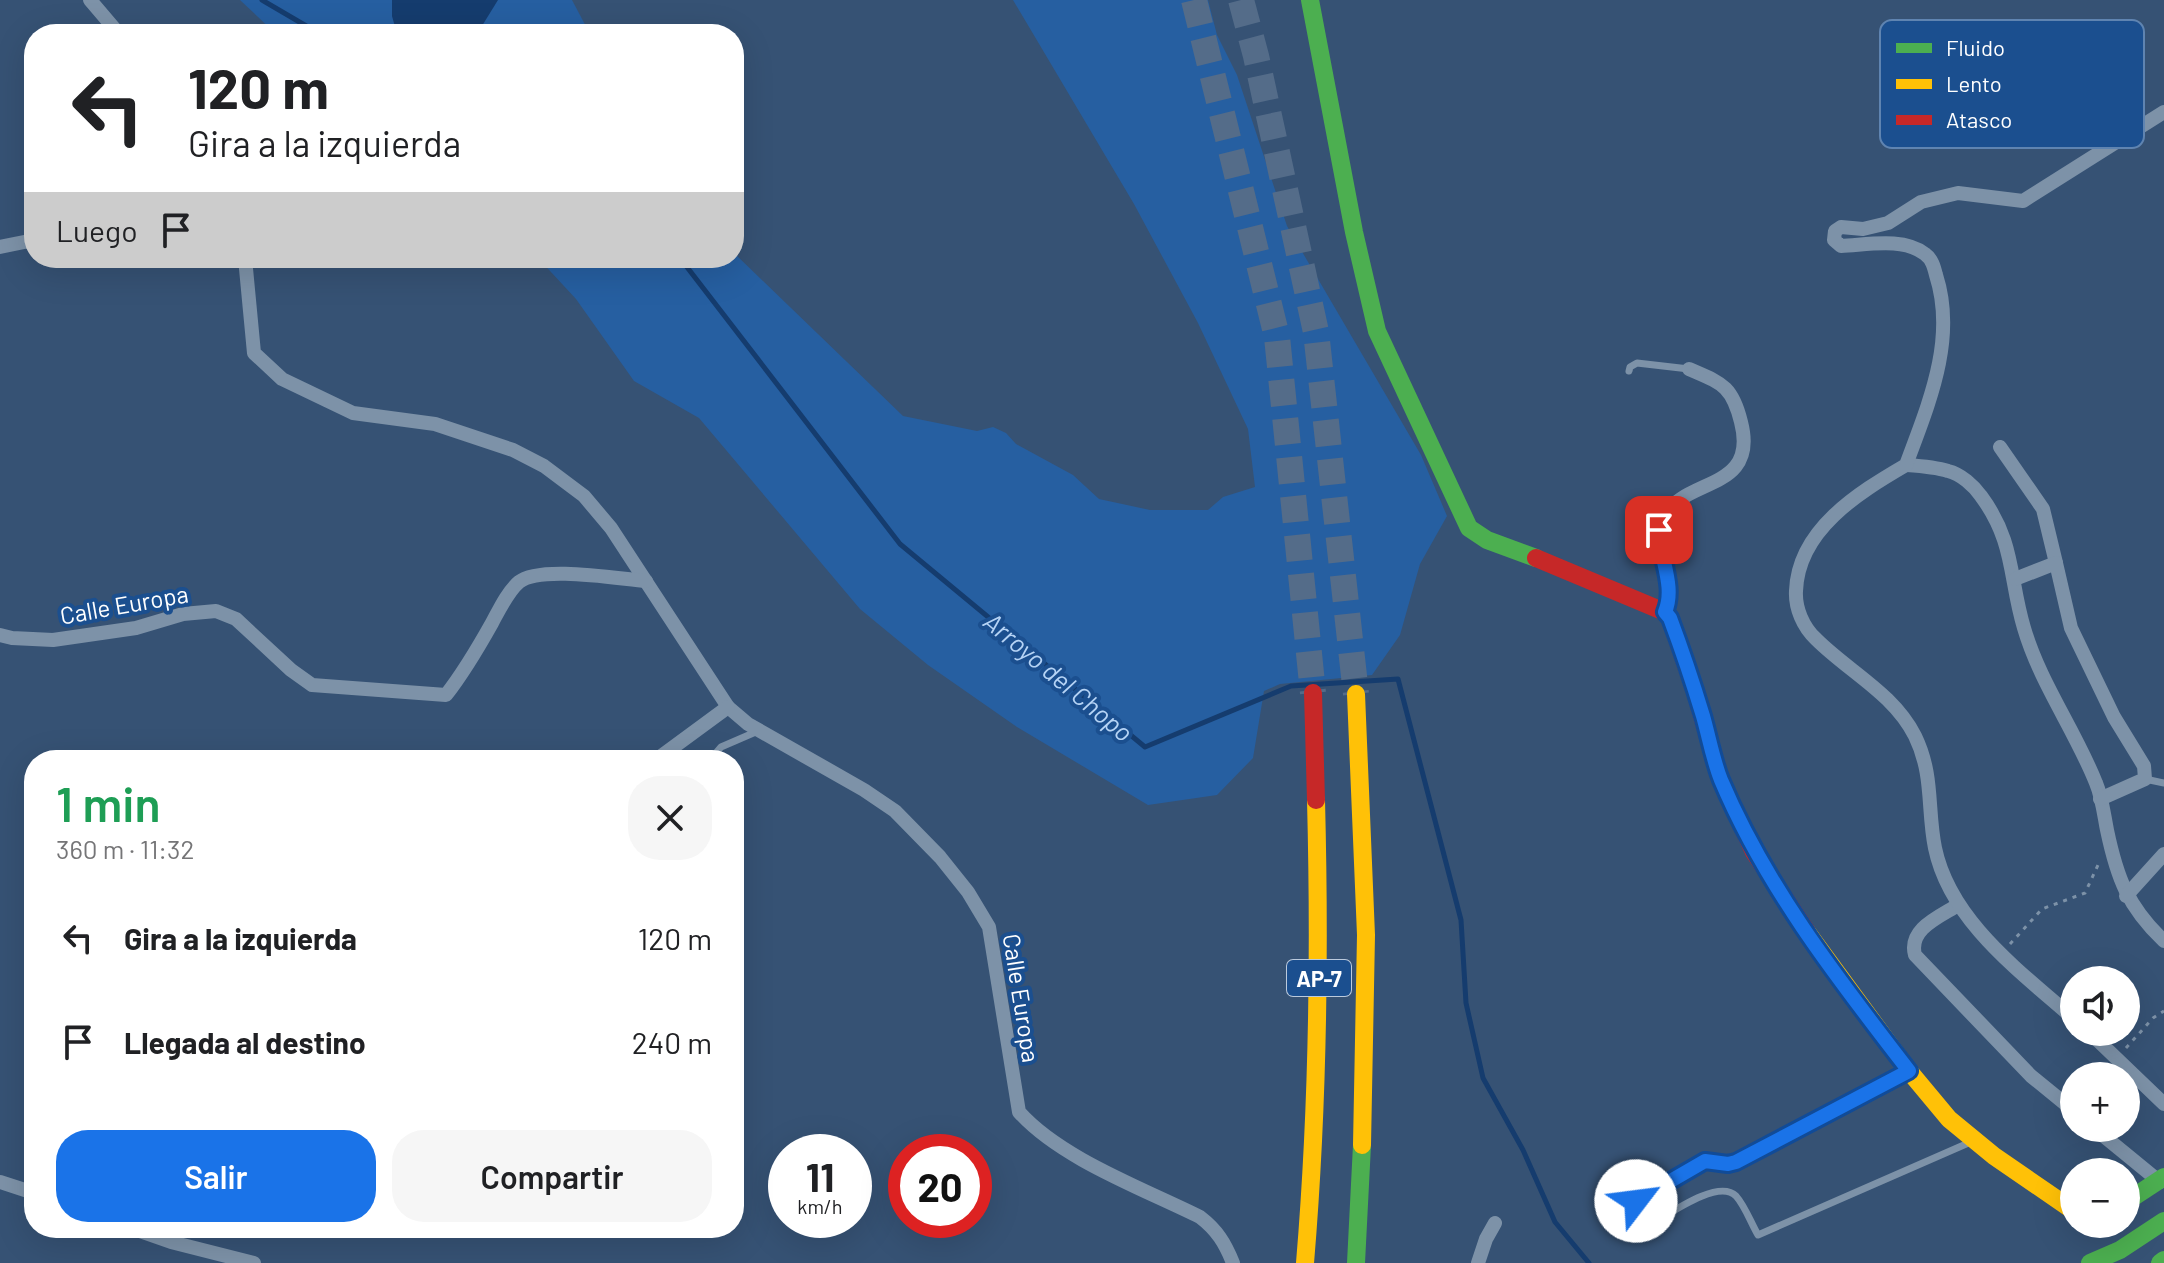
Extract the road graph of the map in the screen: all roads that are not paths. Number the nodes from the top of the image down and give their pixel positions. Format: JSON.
{"nodes":[{"id":1,"x":90,"y":0,"type":"edge"},
{"id":2,"x":1310,"y":0,"type":"edge"},
{"id":3,"x":110,"y":24,"type":"edge"},
{"id":4,"x":2164,"y":112,"type":"edge"},
{"id":5,"x":2144,"y":125,"type":"edge"},
{"id":6,"x":2107,"y":148,"type":"edge"},
{"id":7,"x":24,"y":242,"type":"edge"},
{"id":8,"x":0,"y":247,"type":"edge"},
{"id":9,"x":246,"y":268,"type":"edge"},
{"id":10,"x":1689,"y":369,"type":"joint"},
{"id":11,"x":1629,"y":371,"type":"dead end"},
{"id":12,"x":2000,"y":447,"type":"dead end"},
{"id":13,"x":1906,"y":465,"type":"junction"},
{"id":14,"x":2056,"y":563,"type":"junction"},
{"id":15,"x":2015,"y":579,"type":"junction"},
{"id":16,"x":646,"y":581,"type":"junction"},
{"id":17,"x":1665,"y":612,"type":"junction"},
{"id":18,"x":0,"y":635,"type":"edge"},
{"id":19,"x":1313,"y":693,"type":"tunnel mouth"},
{"id":20,"x":1356,"y":694,"type":"tunnel mouth"},
{"id":21,"x":728,"y":707,"type":"junction"},
{"id":22,"x":760,"y":731,"type":"junction"},
{"id":23,"x":670,"y":750,"type":"edge"},
{"id":24,"x":718,"y":750,"type":"edge"},
{"id":25,"x":2145,"y":779,"type":"junction"},
{"id":26,"x":2164,"y":783,"type":"edge"},
{"id":27,"x":2100,"y":799,"type":"junction"},
{"id":28,"x":2164,"y":854,"type":"edge"},
{"id":29,"x":2126,"y":896,"type":"junction"},
{"id":30,"x":1958,"y":905,"type":"junction"},
{"id":31,"x":2164,"y":941,"type":"edge"},
{"id":32,"x":2060,"y":1006,"type":"edge"},
{"id":33,"x":2105,"y":1046,"type":"edge"},
{"id":34,"x":1909,"y":1071,"type":"junction"},
{"id":35,"x":2060,"y":1100,"type":"edge"},
{"id":36,"x":2164,"y":1104,"type":"edge"},
{"id":37,"x":1975,"y":1141,"type":"junction"},
{"id":38,"x":2112,"y":1142,"type":"edge"},
{"id":39,"x":2162,"y":1180,"type":"edge"},
{"id":40,"x":0,"y":1182,"type":"edge"},
{"id":41,"x":24,"y":1190,"type":"edge"},
{"id":42,"x":2140,"y":1193,"type":"edge"},
{"id":43,"x":2060,"y":1202,"type":"edge"},
{"id":44,"x":2164,"y":1221,"type":"edge"},
{"id":45,"x":1495,"y":1223,"type":"dead end"},
{"id":46,"x":160,"y":1238,"type":"edge"},
{"id":47,"x":254,"y":1263,"type":"edge"},
{"id":48,"x":1233,"y":1263,"type":"edge"},
{"id":49,"x":1305,"y":1263,"type":"edge"},
{"id":50,"x":1356,"y":1263,"type":"edge"},
{"id":51,"x":1478,"y":1263,"type":"edge"},
{"id":52,"x":2090,"y":1263,"type":"edge"}],
"edges":[{"from":1,"to":3,"type":"street"},
{"from":2,"to":17,"type":"main road"},
{"from":4,"to":5,"type":"street"},
{"from":6,"to":13,"type":"street"},
{"from":7,"to":8,"type":"street"},
{"from":9,"to":16,"type":"street","name":"Calle Europa"},
{"from":10,"to":11,"type":"lane"},
{"from":10,"to":17,"type":"street"},
{"from":12,"to":14,"type":"street"},
{"from":13,"to":15,"type":"street"},
{"from":13,"to":30,"type":"street"},
{"from":14,"to":15,"type":"street"},
{"from":14,"to":25,"type":"street"},
{"from":15,"to":27,"type":"street"},
{"from":16,"to":18,"type":"street","name":"Calle Europa"},
{"from":16,"to":21,"type":"street","name":"Calle Europa"},
{"from":17,"to":34,"type":"main road"},
{"from":19,"to":49,"type":"main road","number":"AP-7"},
{"from":20,"to":50,"type":"main road","number":"AP-7"},
{"from":21,"to":22,"type":"street","name":"Calle Europa"},
{"from":21,"to":23,"type":"street"},
{"from":22,"to":24,"type":"lane"},
{"from":22,"to":48,"type":"street","name":"Calle Europa"},
{"from":25,"to":26,"type":"lane"},
{"from":25,"to":27,"type":"street"},
{"from":27,"to":29,"type":"street"},
{"from":28,"to":29,"type":"street"},
{"from":29,"to":31,"type":"street"},
{"from":30,"to":32,"type":"street"},
{"from":30,"to":35,"type":"street"},
{"from":33,"to":36,"type":"street"},
{"from":34,"to":37,"type":"main road"},
{"from":34,"to":37,"type":"lane"},
{"from":37,"to":43,"type":"main road"},
{"from":38,"to":39,"type":"street"},
{"from":39,"to":42,"type":"main road"},
{"from":40,"to":41,"type":"street"},
{"from":44,"to":52,"type":"main road"},
{"from":45,"to":51,"type":"street"},
{"from":46,"to":47,"type":"street"}]}
